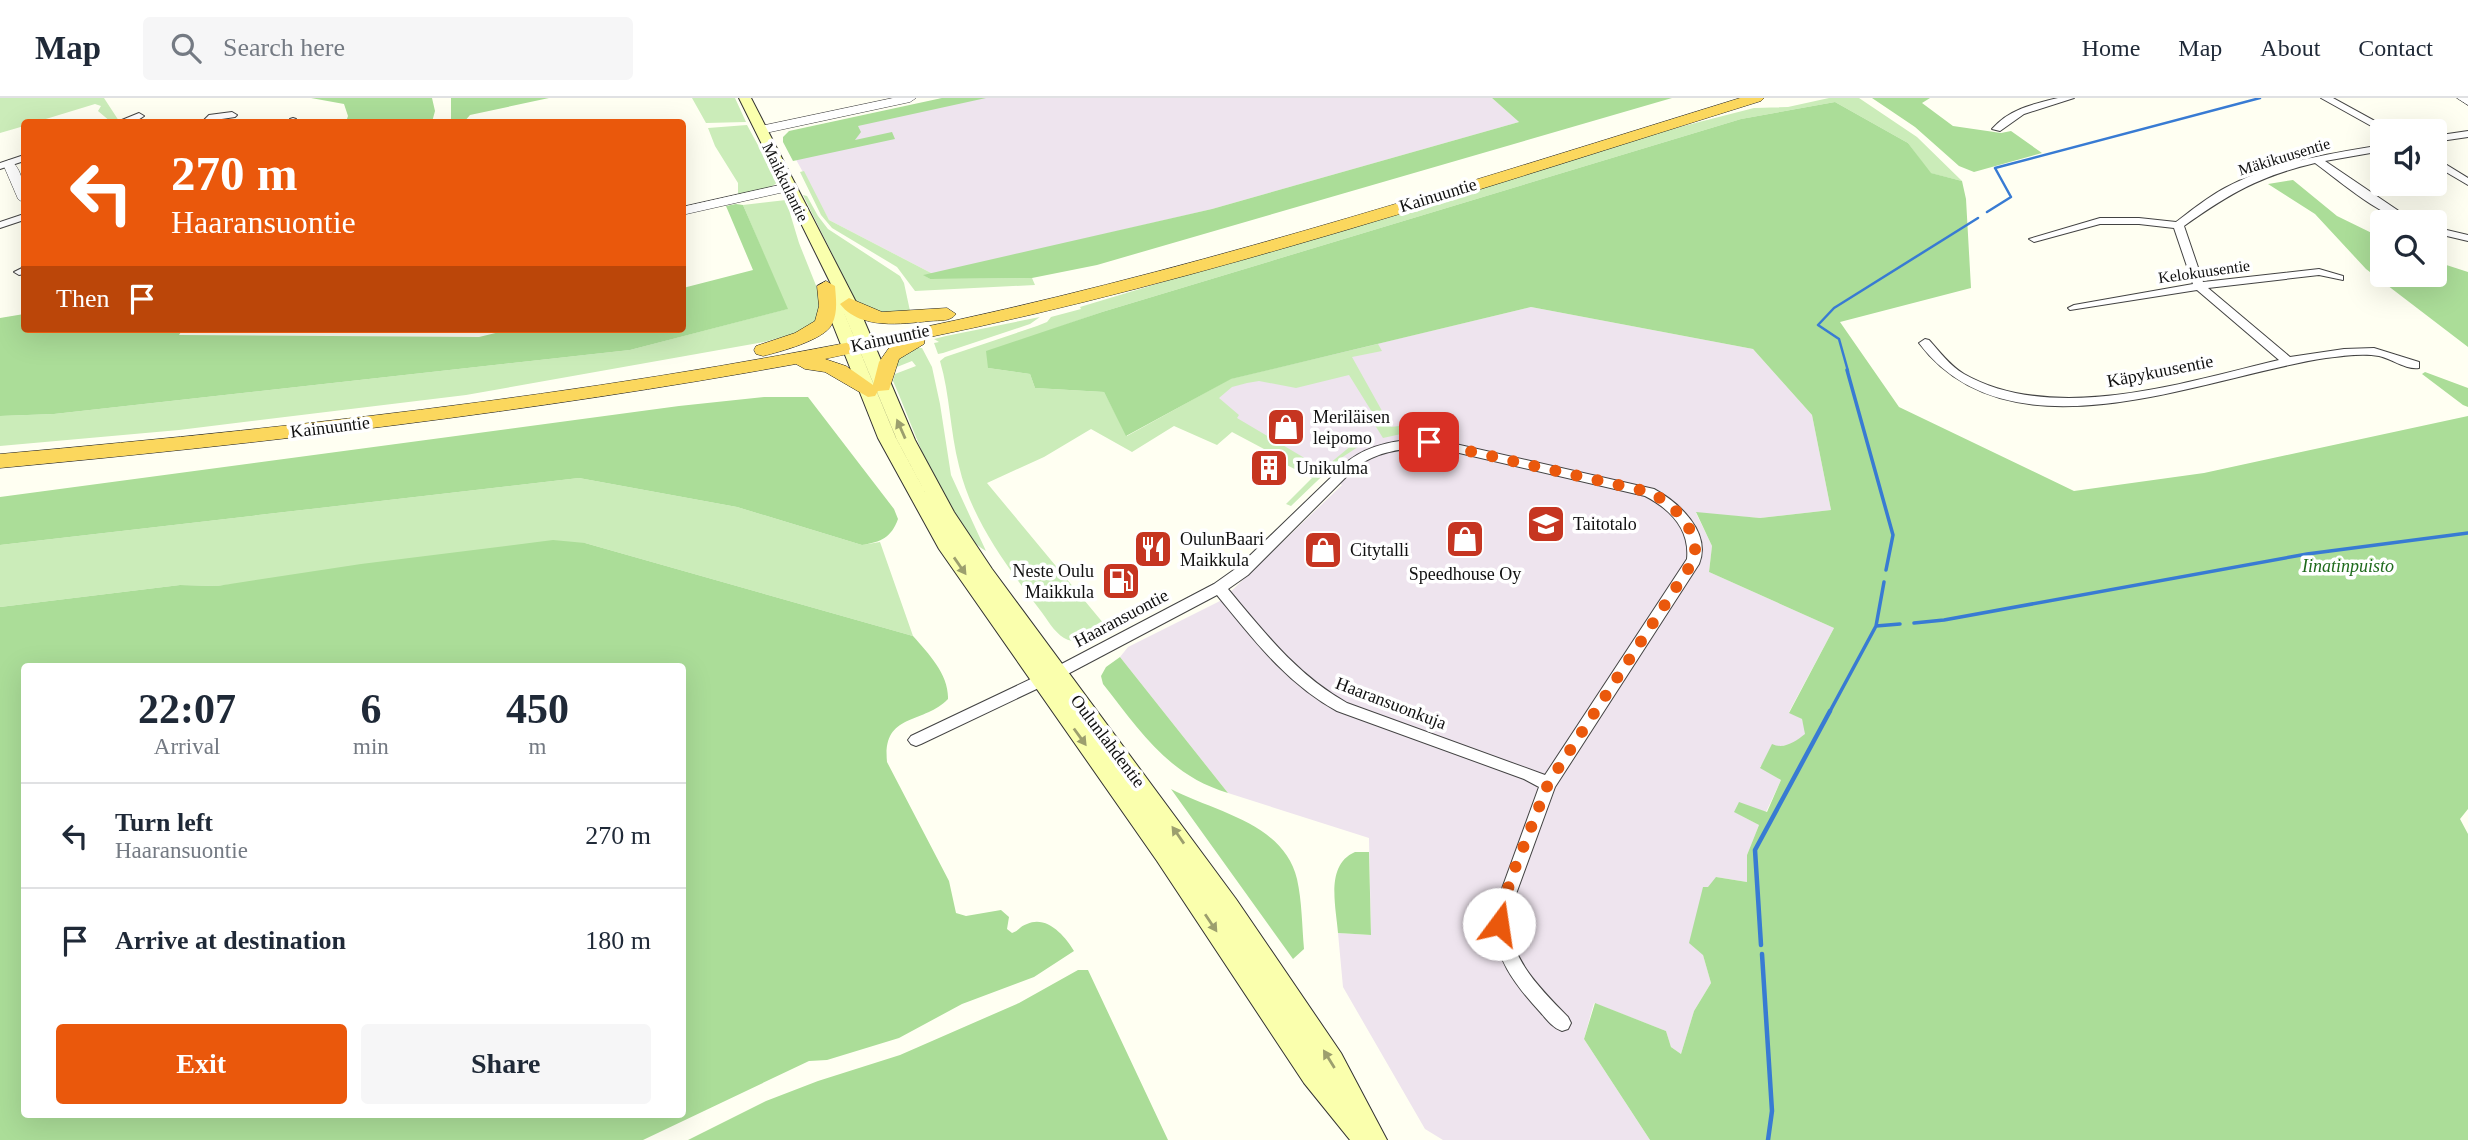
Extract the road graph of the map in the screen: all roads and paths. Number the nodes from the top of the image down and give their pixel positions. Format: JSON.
{"nodes":[{"id":1,"x":745,"y":98,"type":"edge"},
{"id":2,"x":910,"y":98,"type":"edge"},
{"id":3,"x":1734,"y":98,"type":"edge"},
{"id":4,"x":1756,"y":98,"type":"edge"},
{"id":5,"x":2069,"y":98,"type":"edge"},
{"id":6,"x":2326,"y":98,"type":"edge"},
{"id":7,"x":2463,"y":98,"type":"edge"},
{"id":8,"x":2468,"y":101,"type":"edge"},
{"id":9,"x":232,"y":115,"type":"dead end"},
{"id":10,"x":139,"y":116,"type":"dead end"},
{"id":11,"x":130,"y":119,"type":"edge"},
{"id":12,"x":210,"y":119,"type":"edge"},
{"id":13,"x":2370,"y":121,"type":"edge"},
{"id":14,"x":1997,"y":129,"type":"dead end"},
{"id":15,"x":761,"y":130,"type":"junction"},
{"id":16,"x":2468,"y":134,"type":"edge"},
{"id":17,"x":2447,"y":137,"type":"edge"},
{"id":18,"x":2370,"y":150,"type":"edge"},
{"id":19,"x":21,"y":159,"type":"edge"},
{"id":20,"x":2317,"y":160,"type":"junction"},
{"id":21,"x":4,"y":165,"type":"edge"},
{"id":22,"x":2447,"y":168,"type":"edge"},
{"id":23,"x":2468,"y":182,"type":"edge"},
{"id":24,"x":789,"y":187,"type":"junction"},
{"id":25,"x":21,"y":194,"type":"edge"},
{"id":26,"x":686,"y":210,"type":"edge"},
{"id":27,"x":2388,"y":210,"type":"edge"},
{"id":28,"x":21,"y":218,"type":"edge"},
{"id":29,"x":0,"y":225,"type":"edge"},
{"id":30,"x":2178,"y":225,"type":"junction"},
{"id":31,"x":2447,"y":233,"type":"edge"},
{"id":32,"x":2034,"y":239,"type":"dead end"},
{"id":33,"x":2468,"y":239,"type":"edge"},
{"id":34,"x":827,"y":265,"type":"junction"},
{"id":35,"x":2339,"y":278,"type":"dead end"},
{"id":36,"x":826,"y":286,"type":"junction"},
{"id":37,"x":2199,"y":286,"type":"junction"},
{"id":38,"x":849,"y":304,"type":"junction"},
{"id":39,"x":2074,"y":308,"type":"dead end"},
{"id":40,"x":947,"y":314,"type":"junction"},
{"id":41,"x":987,"y":318,"type":"junction"},
{"id":42,"x":856,"y":339,"type":"junction"},
{"id":43,"x":1925,"y":343,"type":"dead end"},
{"id":44,"x":767,"y":357,"type":"junction"},
{"id":45,"x":2287,"y":361,"type":"junction"},
{"id":46,"x":2415,"y":365,"type":"dead end"},
{"id":47,"x":875,"y":388,"type":"junction"},
{"id":48,"x":0,"y":452,"type":"edge"},
{"id":49,"x":0,"y":461,"type":"edge"},
{"id":50,"x":1219,"y":588,"type":"junction"},
{"id":51,"x":1049,"y":677,"type":"junction"},
{"id":52,"x":916,"y":740,"type":"dead end"},
{"id":53,"x":1548,"y":784,"type":"junction"},
{"id":54,"x":1562,"y":1023,"type":"dead end"},
{"id":55,"x":1365,"y":1140,"type":"edge"},
{"id":56,"x":1374,"y":1140,"type":"edge"}],
"edges":[{"from":1,"to":15,"type":"main road","name":"Maikkulantie"},
{"from":2,"to":15,"type":"street"},
{"from":3,"to":40,"type":"highway","name":"Kainuuntie"},
{"from":4,"to":41,"type":"highway","name":"Kainuuntie"},
{"from":5,"to":14,"type":"street"},
{"from":6,"to":13,"type":"street"},
{"from":7,"to":8,"type":"street"},
{"from":9,"to":12,"type":"street"},
{"from":10,"to":11,"type":"street"},
{"from":15,"to":24,"type":"main road","name":"Maikkulantie"},
{"from":16,"to":17,"type":"street"},
{"from":18,"to":20,"type":"street","name":"Mäkikuusentie"},
{"from":19,"to":21,"type":"street"},
{"from":20,"to":27,"type":"street"},
{"from":20,"to":30,"type":"street","name":"Mäkikuusentie"},
{"from":21,"to":25,"type":"street"},
{"from":22,"to":23,"type":"street"},
{"from":24,"to":26,"type":"street"},
{"from":24,"to":34,"type":"main road","name":"Maikkulantie"},
{"from":28,"to":29,"type":"street"},
{"from":30,"to":32,"type":"street"},
{"from":30,"to":37,"type":"street"},
{"from":31,"to":33,"type":"street"},
{"from":34,"to":36,"type":"main road","name":"Maikkulantie"},
{"from":34,"to":38,"type":"main road","name":"Maikkulantie"},
{"from":35,"to":37,"type":"street","name":"Kelokuusentie"},
{"from":36,"to":42,"type":"main road","name":"Maikkulantie"},
{"from":36,"to":44,"type":"highway"},
{"from":37,"to":39,"type":"street","name":"Kelokuusentie"},
{"from":37,"to":45,"type":"street"},
{"from":38,"to":40,"type":"highway"},
{"from":38,"to":42,"type":"main road","name":"Maikkulantie"},
{"from":40,"to":42,"type":"highway","name":"Kainuuntie"},
{"from":41,"to":42,"type":"highway","name":"Kainuuntie"},
{"from":41,"to":47,"type":"highway"},
{"from":42,"to":44,"type":"highway","name":"Kainuuntie"},
{"from":42,"to":47,"type":"main road","name":"Oulunlahdentie"},
{"from":43,"to":45,"type":"street","name":"Käpykuusentie"},
{"from":44,"to":47,"type":"highway"},
{"from":44,"to":48,"type":"highway","name":"Kainuuntie"},
{"from":44,"to":49,"type":"highway","name":"Kainuuntie"},
{"from":45,"to":46,"type":"street","name":"Käpykuusentie"},
{"from":47,"to":51,"type":"main road","name":"Oulunlahdentie"},
{"from":50,"to":51,"type":"street","name":"Haaransuontie"},
{"from":50,"to":53,"type":"street","name":"Haaransuonkuja"},
{"from":50,"to":53,"type":"street","name":"Haaransuontie"},
{"from":51,"to":52,"type":"street","name":"Haaransuontie"},
{"from":51,"to":55,"type":"main road","name":"Oulunlahdentie","one_way":true},
{"from":56,"to":51,"type":"main road","name":"Oulunlahdentie","one_way":true},
{"from":53,"to":54,"type":"street","name":"Haaransuontie"}]}
